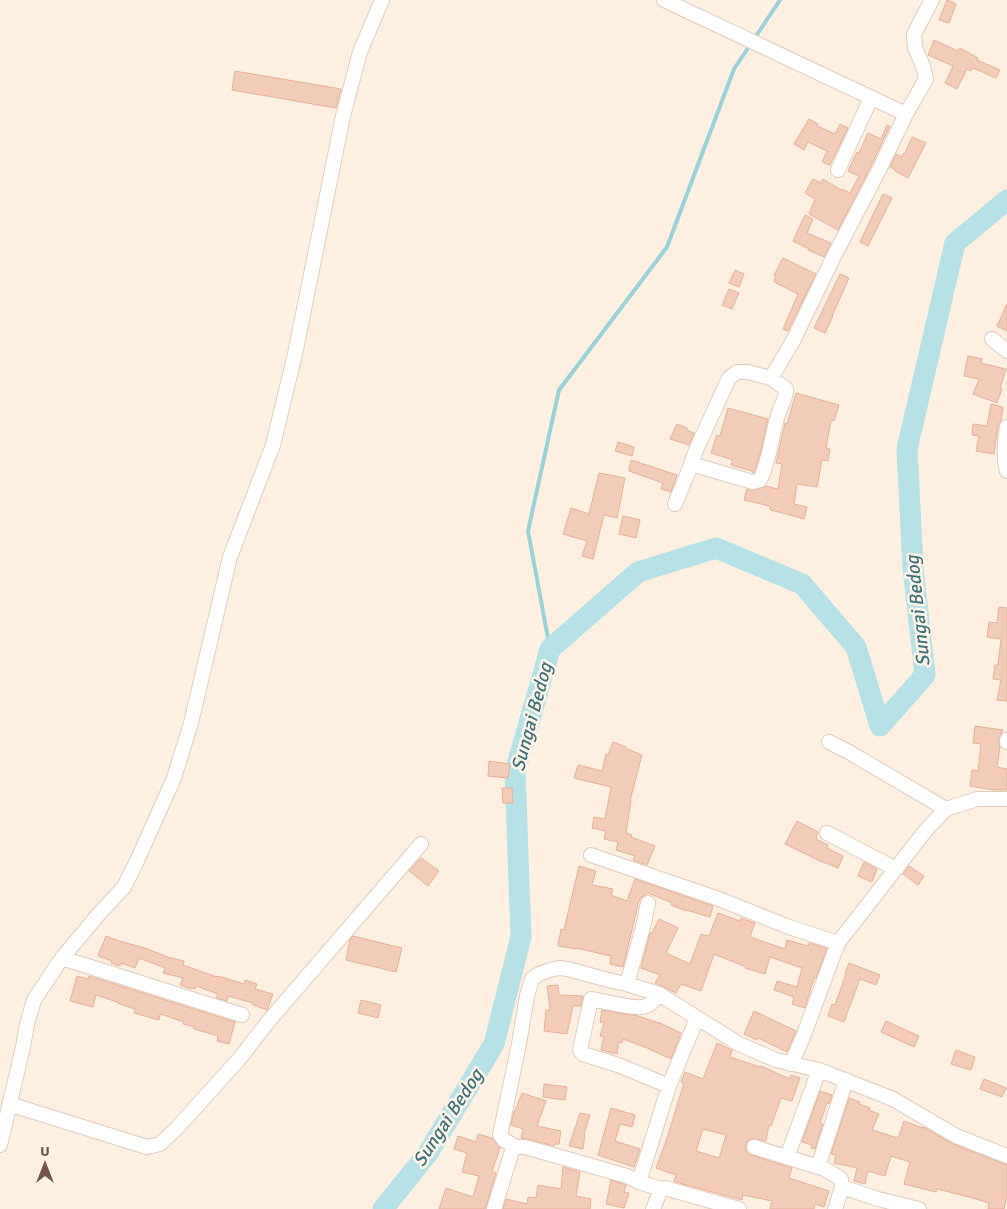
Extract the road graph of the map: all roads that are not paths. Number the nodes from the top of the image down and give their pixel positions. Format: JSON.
{"nodes":[{"id":1,"x":382,"y":0,"type":"edge"},
{"id":2,"x":664,"y":0,"type":"edge"},
{"id":3,"x":932,"y":0,"type":"edge"},
{"id":4,"x":871,"y":98,"type":"junction"},
{"id":5,"x":906,"y":114,"type":"junction"},
{"id":6,"x":838,"y":170,"type":"dead end"},
{"id":7,"x":992,"y":338,"type":"dead end"},
{"id":8,"x":1007,"y":351,"type":"edge"},
{"id":9,"x":770,"y":378,"type":"junction"},
{"id":10,"x":1007,"y":427,"type":"edge"},
{"id":11,"x":691,"y":464,"type":"junction"},
{"id":12,"x":1007,"y":471,"type":"edge"},
{"id":13,"x":675,"y":504,"type":"dead end"},
{"id":14,"x":829,"y":742,"type":"dead end"},
{"id":15,"x":1007,"y":800,"type":"edge"},
{"id":16,"x":946,"y":809,"type":"junction"},
{"id":17,"x":827,"y":834,"type":"dead end"},
{"id":18,"x":421,"y":844,"type":"dead end"},
{"id":19,"x":591,"y":855,"type":"dead end"},
{"id":20,"x":896,"y":869,"type":"junction"},
{"id":21,"x":648,"y":903,"type":"dead end"},
{"id":22,"x":838,"y":943,"type":"junction"},
{"id":23,"x":62,"y":958,"type":"junction"},
{"id":24,"x":627,"y":984,"type":"junction"},
{"id":25,"x":659,"y":994,"type":"junction"},
{"id":26,"x":242,"y":1015,"type":"dead end"},
{"id":27,"x":697,"y":1018,"type":"junction"},
{"id":28,"x":791,"y":1064,"type":"junction"},
{"id":29,"x":819,"y":1070,"type":"junction"},
{"id":30,"x":846,"y":1080,"type":"junction"},
{"id":31,"x":669,"y":1086,"type":"junction"},
{"id":32,"x":9,"y":1104,"type":"junction"},
{"id":33,"x":0,"y":1146,"type":"edge"},
{"id":34,"x":516,"y":1146,"type":"junction"},
{"id":35,"x":754,"y":1147,"type":"dead end"},
{"id":36,"x":1007,"y":1156,"type":"edge"},
{"id":37,"x":787,"y":1157,"type":"junction"},
{"id":38,"x":818,"y":1167,"type":"junction"},
{"id":39,"x":639,"y":1182,"type":"junction"},
{"id":40,"x":842,"y":1187,"type":"junction"},
{"id":41,"x":661,"y":1189,"type":"junction"},
{"id":42,"x":494,"y":1209,"type":"edge"},
{"id":43,"x":654,"y":1209,"type":"edge"},
{"id":44,"x":739,"y":1209,"type":"edge"},
{"id":45,"x":835,"y":1209,"type":"edge"},
{"id":46,"x":919,"y":1209,"type":"edge"}],
"edges":[{"from":1,"to":23,"type":"street"},
{"from":2,"to":4,"type":"street"},
{"from":3,"to":5,"type":"street"},
{"from":4,"to":5,"type":"street"},
{"from":4,"to":6,"type":"street"},
{"from":5,"to":9,"type":"street"},
{"from":7,"to":8,"type":"street"},
{"from":9,"to":11,"type":"street"},
{"from":9,"to":11,"type":"street"},
{"from":10,"to":12,"type":"street"},
{"from":11,"to":13,"type":"street"},
{"from":14,"to":16,"type":"street"},
{"from":15,"to":16,"type":"street"},
{"from":16,"to":20,"type":"street"},
{"from":17,"to":20,"type":"street"},
{"from":18,"to":32,"type":"street"},
{"from":19,"to":22,"type":"street"},
{"from":20,"to":22,"type":"street"},
{"from":21,"to":24,"type":"street"},
{"from":22,"to":28,"type":"street"},
{"from":23,"to":26,"type":"street"},
{"from":23,"to":32,"type":"street"},
{"from":24,"to":25,"type":"street"},
{"from":24,"to":34,"type":"street"},
{"from":25,"to":27,"type":"street"},
{"from":25,"to":31,"type":"street"},
{"from":27,"to":28,"type":"street"},
{"from":27,"to":31,"type":"street"},
{"from":28,"to":29,"type":"street"},
{"from":29,"to":30,"type":"street"},
{"from":29,"to":37,"type":"street"},
{"from":30,"to":36,"type":"street"},
{"from":30,"to":38,"type":"street"},
{"from":31,"to":39,"type":"street"},
{"from":32,"to":33,"type":"street"},
{"from":34,"to":39,"type":"street"},
{"from":34,"to":42,"type":"street"},
{"from":35,"to":37,"type":"street"},
{"from":37,"to":38,"type":"street"},
{"from":38,"to":40,"type":"street"},
{"from":39,"to":41,"type":"street"},
{"from":40,"to":45,"type":"street"},
{"from":40,"to":46,"type":"street"},
{"from":41,"to":43,"type":"street"},
{"from":41,"to":44,"type":"street"}]}
